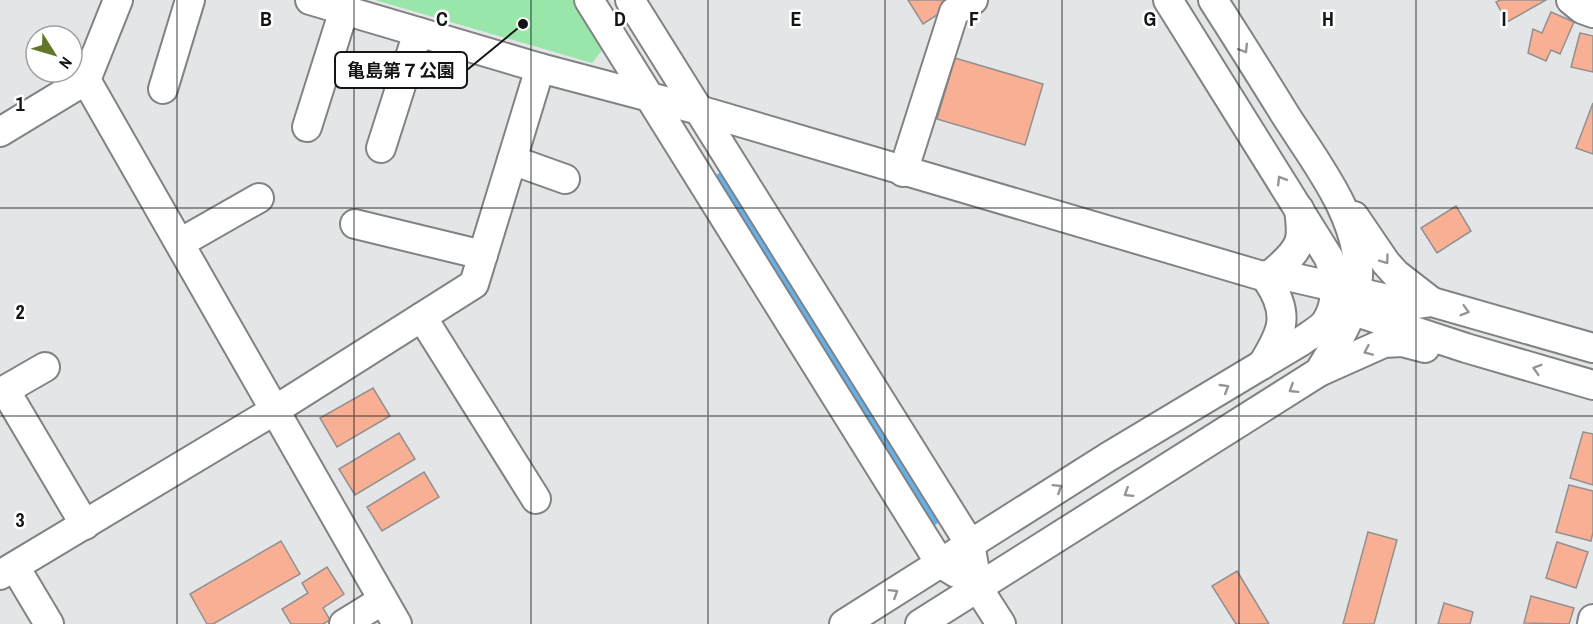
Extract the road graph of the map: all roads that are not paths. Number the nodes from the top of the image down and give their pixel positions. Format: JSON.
{"nodes":[{"id":1,"x":118,"y":0,"type":"edge"},
{"id":2,"x":190,"y":0,"type":"edge"},
{"id":3,"x":310,"y":0,"type":"edge"},
{"id":4,"x":589,"y":0,"type":"edge"},
{"id":5,"x":630,"y":0,"type":"edge"},
{"id":6,"x":973,"y":0,"type":"edge"},
{"id":7,"x":1168,"y":0,"type":"edge"},
{"id":8,"x":1213,"y":0,"type":"edge"},
{"id":9,"x":1571,"y":0,"type":"edge"},
{"id":10,"x":344,"y":10,"type":"junction"},
{"id":11,"x":1593,"y":13,"type":"edge"},
{"id":12,"x":418,"y":32,"type":"junction"},
{"id":13,"x":540,"y":68,"type":"junction"},
{"id":14,"x":86,"y":80,"type":"junction"},
{"id":15,"x":163,"y":89,"type":"dead end"},
{"id":16,"x":651,"y":99,"type":"junction"},
{"id":17,"x":699,"y":110,"type":"junction"},
{"id":18,"x":307,"y":127,"type":"dead end"},
{"id":19,"x":0,"y":132,"type":"edge"},
{"id":20,"x":381,"y":148,"type":"dead end"},
{"id":21,"x":512,"y":160,"type":"junction"},
{"id":22,"x":903,"y":171,"type":"junction"},
{"id":23,"x":565,"y":179,"type":"dead end"},
{"id":24,"x":1337,"y":197,"type":"junction"},
{"id":25,"x":259,"y":198,"type":"dead end"},
{"id":26,"x":1299,"y":209,"type":"junction"},
{"id":27,"x":355,"y":224,"type":"dead end"},
{"id":28,"x":180,"y":243,"type":"junction"},
{"id":29,"x":483,"y":255,"type":"junction"},
{"id":30,"x":1267,"y":278,"type":"junction"},
{"id":31,"x":1345,"y":299,"type":"junction"},
{"id":32,"x":1432,"y":302,"type":"junction"},
{"id":33,"x":422,"y":317,"type":"junction"},
{"id":34,"x":1466,"y":348,"type":"junction"},
{"id":35,"x":1593,"y":348,"type":"edge"},
{"id":36,"x":45,"y":367,"type":"dead end"},
{"id":37,"x":1261,"y":367,"type":"junction"},
{"id":38,"x":1319,"y":372,"type":"junction"},
{"id":39,"x":1593,"y":385,"type":"edge"},
{"id":40,"x":274,"y":410,"type":"junction"},
{"id":41,"x":536,"y":499,"type":"dead end"},
{"id":42,"x":85,"y":525,"type":"junction"},
{"id":43,"x":970,"y":544,"type":"junction"},
{"id":44,"x":940,"y":563,"type":"junction"},
{"id":45,"x":7,"y":571,"type":"edge"},
{"id":46,"x":978,"y":588,"type":"junction"},
{"id":47,"x":390,"y":612,"type":"edge"},
{"id":48,"x":1593,"y":619,"type":"edge"},
{"id":49,"x":49,"y":624,"type":"edge"},
{"id":50,"x":344,"y":624,"type":"edge"},
{"id":51,"x":844,"y":624,"type":"edge"},
{"id":52,"x":920,"y":624,"type":"edge"},
{"id":53,"x":1001,"y":624,"type":"edge"},
{"id":54,"x":1592,"y":624,"type":"edge"}],
"edges":[{"from":1,"to":14,"type":"street"},
{"from":2,"to":15,"type":"street"},
{"from":3,"to":10,"type":"street"},
{"from":4,"to":16,"type":"street"},
{"from":5,"to":17,"type":"street"},
{"from":6,"to":22,"type":"street"},
{"from":26,"to":7,"type":"street","one_way":true},
{"from":8,"to":24,"type":"street","one_way":true},
{"from":9,"to":11,"type":"street"},
{"from":10,"to":12,"type":"street"},
{"from":10,"to":18,"type":"street"},
{"from":12,"to":13,"type":"street"},
{"from":12,"to":20,"type":"street"},
{"from":13,"to":16,"type":"street"},
{"from":13,"to":21,"type":"street"},
{"from":14,"to":19,"type":"street"},
{"from":14,"to":28,"type":"street"},
{"from":16,"to":17,"type":"street"},
{"from":16,"to":44,"type":"street"},
{"from":17,"to":22,"type":"street"},
{"from":17,"to":43,"type":"street"},
{"from":21,"to":23,"type":"street"},
{"from":21,"to":29,"type":"street"},
{"from":22,"to":30,"type":"street"},
{"from":24,"to":31,"type":"street"},
{"from":24,"to":32,"type":"street","one_way":true},
{"from":25,"to":28,"type":"street"},
{"from":26,"to":30,"type":"street"},
{"from":26,"to":31,"type":"street"},
{"from":27,"to":29,"type":"street"},
{"from":28,"to":40,"type":"street"},
{"from":29,"to":33,"type":"street"},
{"from":30,"to":31,"type":"street"},
{"from":30,"to":37,"type":"street"},
{"from":31,"to":32,"type":"street"},
{"from":31,"to":34,"type":"street"},
{"from":31,"to":37,"type":"street"},
{"from":31,"to":38,"type":"street"},
{"from":32,"to":35,"type":"street","one_way":true},
{"from":33,"to":40,"type":"street"},
{"from":33,"to":41,"type":"street"},
{"from":34,"to":38,"type":"street","one_way":true},
{"from":39,"to":34,"type":"street","one_way":true},
{"from":36,"to":42,"type":"street"},
{"from":43,"to":37,"type":"street","one_way":true},
{"from":38,"to":46,"type":"street","one_way":true},
{"from":40,"to":42,"type":"street"},
{"from":40,"to":47,"type":"street"},
{"from":42,"to":45,"type":"street"},
{"from":43,"to":44,"type":"street"},
{"from":43,"to":46,"type":"street"},
{"from":44,"to":46,"type":"street"},
{"from":51,"to":44,"type":"street","one_way":true},
{"from":45,"to":49,"type":"street"},
{"from":46,"to":52,"type":"street"},
{"from":46,"to":53,"type":"street"},
{"from":47,"to":50,"type":"street"},
{"from":48,"to":54,"type":"street"}]}
